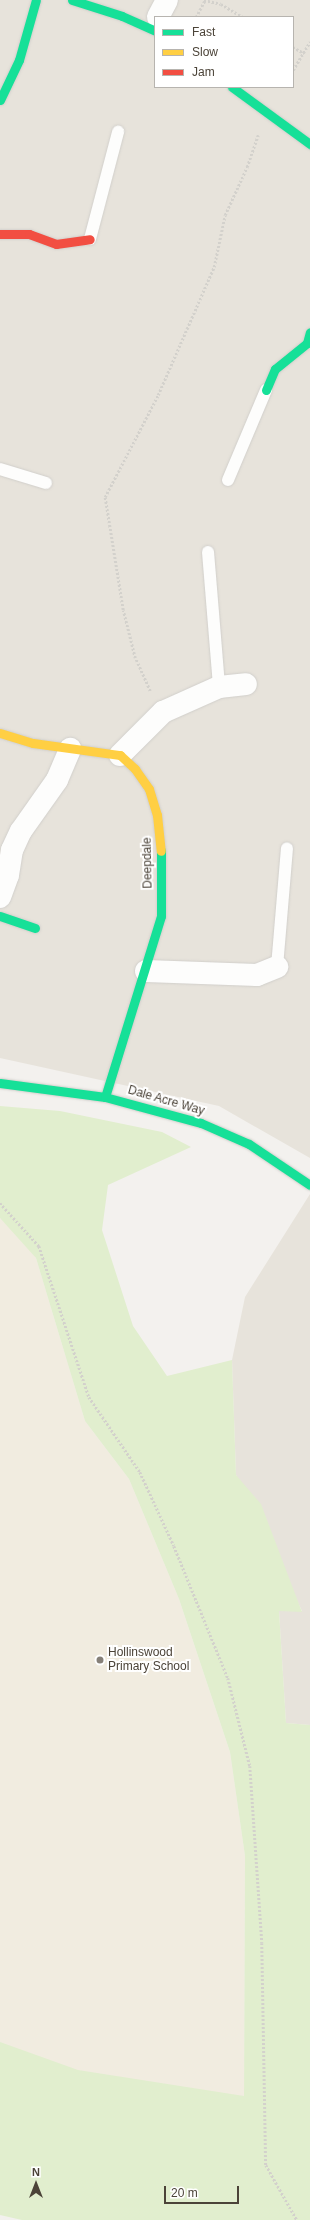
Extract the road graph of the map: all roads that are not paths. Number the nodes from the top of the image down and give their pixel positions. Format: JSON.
{"nodes":[{"id":1,"x":36,"y":0,"type":"edge"},
{"id":2,"x":72,"y":0,"type":"edge"},
{"id":3,"x":167,"y":0,"type":"edge"},
{"id":4,"x":159,"y":16,"type":"edge"},
{"id":5,"x":154,"y":25,"type":"edge"},
{"id":6,"x":233,"y":88,"type":"edge"},
{"id":7,"x":0,"y":100,"type":"edge"},
{"id":8,"x":118,"y":132,"type":"dead end"},
{"id":9,"x":310,"y":144,"type":"edge"},
{"id":10,"x":0,"y":234,"type":"edge"},
{"id":11,"x":90,"y":239,"type":"joint"},
{"id":12,"x":310,"y":332,"type":"edge"},
{"id":13,"x":266,"y":390,"type":"joint"},
{"id":14,"x":0,"y":470,"type":"edge"},
{"id":15,"x":228,"y":480,"type":"dead end"},
{"id":16,"x":46,"y":484,"type":"dead end"},
{"id":17,"x":208,"y":552,"type":"dead end"},
{"id":18,"x":246,"y":684,"type":"dead end"},
{"id":19,"x":219,"y":687,"type":"junction"},
{"id":20,"x":0,"y":733,"type":"edge"},
{"id":21,"x":70,"y":749,"type":"junction"},
{"id":22,"x":120,"y":754,"type":"junction"},
{"id":23,"x":287,"y":848,"type":"dead end"},
{"id":24,"x":0,"y":897,"type":"edge"},
{"id":25,"x":0,"y":916,"type":"edge"},
{"id":26,"x":35,"y":928,"type":"dead end"},
{"id":27,"x":277,"y":967,"type":"joint"},
{"id":28,"x":146,"y":971,"type":"junction"},
{"id":29,"x":0,"y":1083,"type":"edge"},
{"id":30,"x":105,"y":1097,"type":"junction"},
{"id":31,"x":310,"y":1185,"type":"edge"}],
"edges":[{"from":1,"to":7,"type":"street"},
{"from":2,"to":5,"type":"street"},
{"from":3,"to":4,"type":"street"},
{"from":6,"to":9,"type":"street"},
{"from":8,"to":11,"type":"lane"},
{"from":10,"to":11,"type":"street"},
{"from":12,"to":13,"type":"street"},
{"from":13,"to":15,"type":"lane"},
{"from":14,"to":16,"type":"lane"},
{"from":17,"to":19,"type":"lane"},
{"from":18,"to":19,"type":"street"},
{"from":19,"to":22,"type":"street"},
{"from":20,"to":21,"type":"street"},
{"from":21,"to":22,"type":"street"},
{"from":21,"to":24,"type":"street"},
{"from":22,"to":28,"type":"street","name":"Deepdale"},
{"from":23,"to":27,"type":"lane"},
{"from":25,"to":26,"type":"street"},
{"from":27,"to":28,"type":"street"},
{"from":28,"to":30,"type":"street","name":"Deepdale"},
{"from":29,"to":30,"type":"street","name":"Dale Acre Way"},
{"from":30,"to":31,"type":"street","name":"Dale Acre Way"}]}
